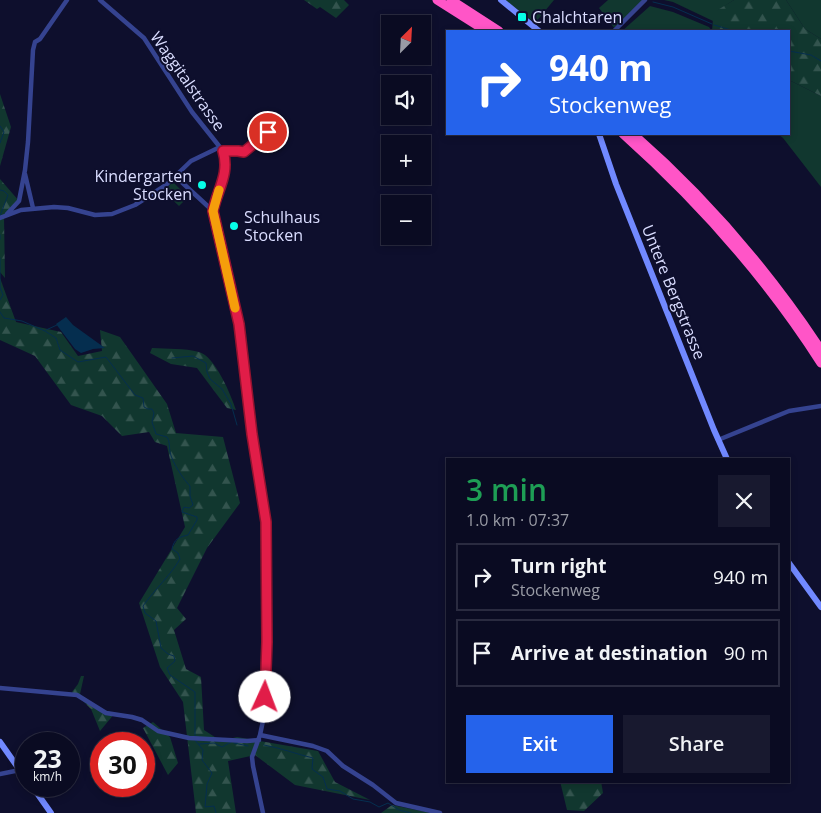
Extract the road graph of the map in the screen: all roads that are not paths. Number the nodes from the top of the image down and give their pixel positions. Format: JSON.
{"nodes":[{"id":1,"x":67,"y":0,"type":"edge"},
{"id":2,"x":100,"y":0,"type":"edge"},
{"id":3,"x":437,"y":0,"type":"edge"},
{"id":4,"x":451,"y":0,"type":"edge"},
{"id":5,"x":501,"y":0,"type":"edge"},
{"id":6,"x":645,"y":0,"type":"edge"},
{"id":7,"x":484,"y":30,"type":"edge"},
{"id":8,"x":497,"y":30,"type":"edge"},
{"id":9,"x":537,"y":30,"type":"edge"},
{"id":10,"x":615,"y":30,"type":"edge"},
{"id":11,"x":268,"y":132,"type":"dead end"},
{"id":12,"x":599,"y":135,"type":"edge"},
{"id":13,"x":623,"y":135,"type":"edge"},
{"id":14,"x":634,"y":135,"type":"edge"},
{"id":15,"x":222,"y":149,"type":"junction"},
{"id":16,"x":24,"y":170,"type":"junction"},
{"id":17,"x":175,"y":176,"type":"junction"},
{"id":18,"x":33,"y":208,"type":"junction"},
{"id":19,"x":213,"y":211,"type":"junction"},
{"id":20,"x":2,"y":217,"type":"edge"},
{"id":21,"x":821,"y":350,"type":"edge"},
{"id":22,"x":821,"y":363,"type":"edge"},
{"id":23,"x":821,"y":406,"type":"edge"},
{"id":24,"x":718,"y":440,"type":"junction"},
{"id":25,"x":727,"y":458,"type":"edge"},
{"id":26,"x":790,"y":563,"type":"edge"},
{"id":27,"x":821,"y":607,"type":"edge"},
{"id":28,"x":0,"y":688,"type":"edge"},
{"id":29,"x":259,"y":737,"type":"junction"},
{"id":30,"x":0,"y":742,"type":"edge"},
{"id":31,"x":15,"y":763,"type":"edge"},
{"id":32,"x":15,"y":771,"type":"edge"},
{"id":33,"x":0,"y":774,"type":"edge"},
{"id":34,"x":40,"y":797,"type":"edge"},
{"id":35,"x":51,"y":813,"type":"edge"},
{"id":36,"x":263,"y":813,"type":"edge"},
{"id":37,"x":440,"y":813,"type":"edge"}],
"edges":[{"from":1,"to":16,"type":"street"},
{"from":2,"to":15,"type":"street","name":"Waggitalstrasse"},
{"from":3,"to":7,"type":"highway"},
{"from":4,"to":8,"type":"highway"},
{"from":5,"to":9,"type":"main road"},
{"from":6,"to":10,"type":"street"},
{"from":11,"to":15,"type":"street"},
{"from":12,"to":24,"type":"main road","name":"Untere Bergstrasse"},
{"from":13,"to":22,"type":"highway"},
{"from":14,"to":21,"type":"highway"},
{"from":15,"to":17,"type":"street"},
{"from":15,"to":19,"type":"street","name":"Waggitalstrasse"},
{"from":16,"to":18,"type":"street"},
{"from":16,"to":20,"type":"street"},
{"from":17,"to":18,"type":"street"},
{"from":17,"to":19,"type":"street"},
{"from":18,"to":20,"type":"street"},
{"from":19,"to":29,"type":"street","name":"Waggitalstrasse"},
{"from":23,"to":24,"type":"street"},
{"from":24,"to":25,"type":"main road","name":"Untere Bergstrasse"},
{"from":26,"to":27,"type":"main road"},
{"from":28,"to":29,"type":"street"},
{"from":29,"to":36,"type":"street","name":"Waggitalstrasse"},
{"from":29,"to":37,"type":"street"},
{"from":30,"to":31,"type":"main road"},
{"from":32,"to":33,"type":"street"},
{"from":34,"to":35,"type":"main road"}]}
